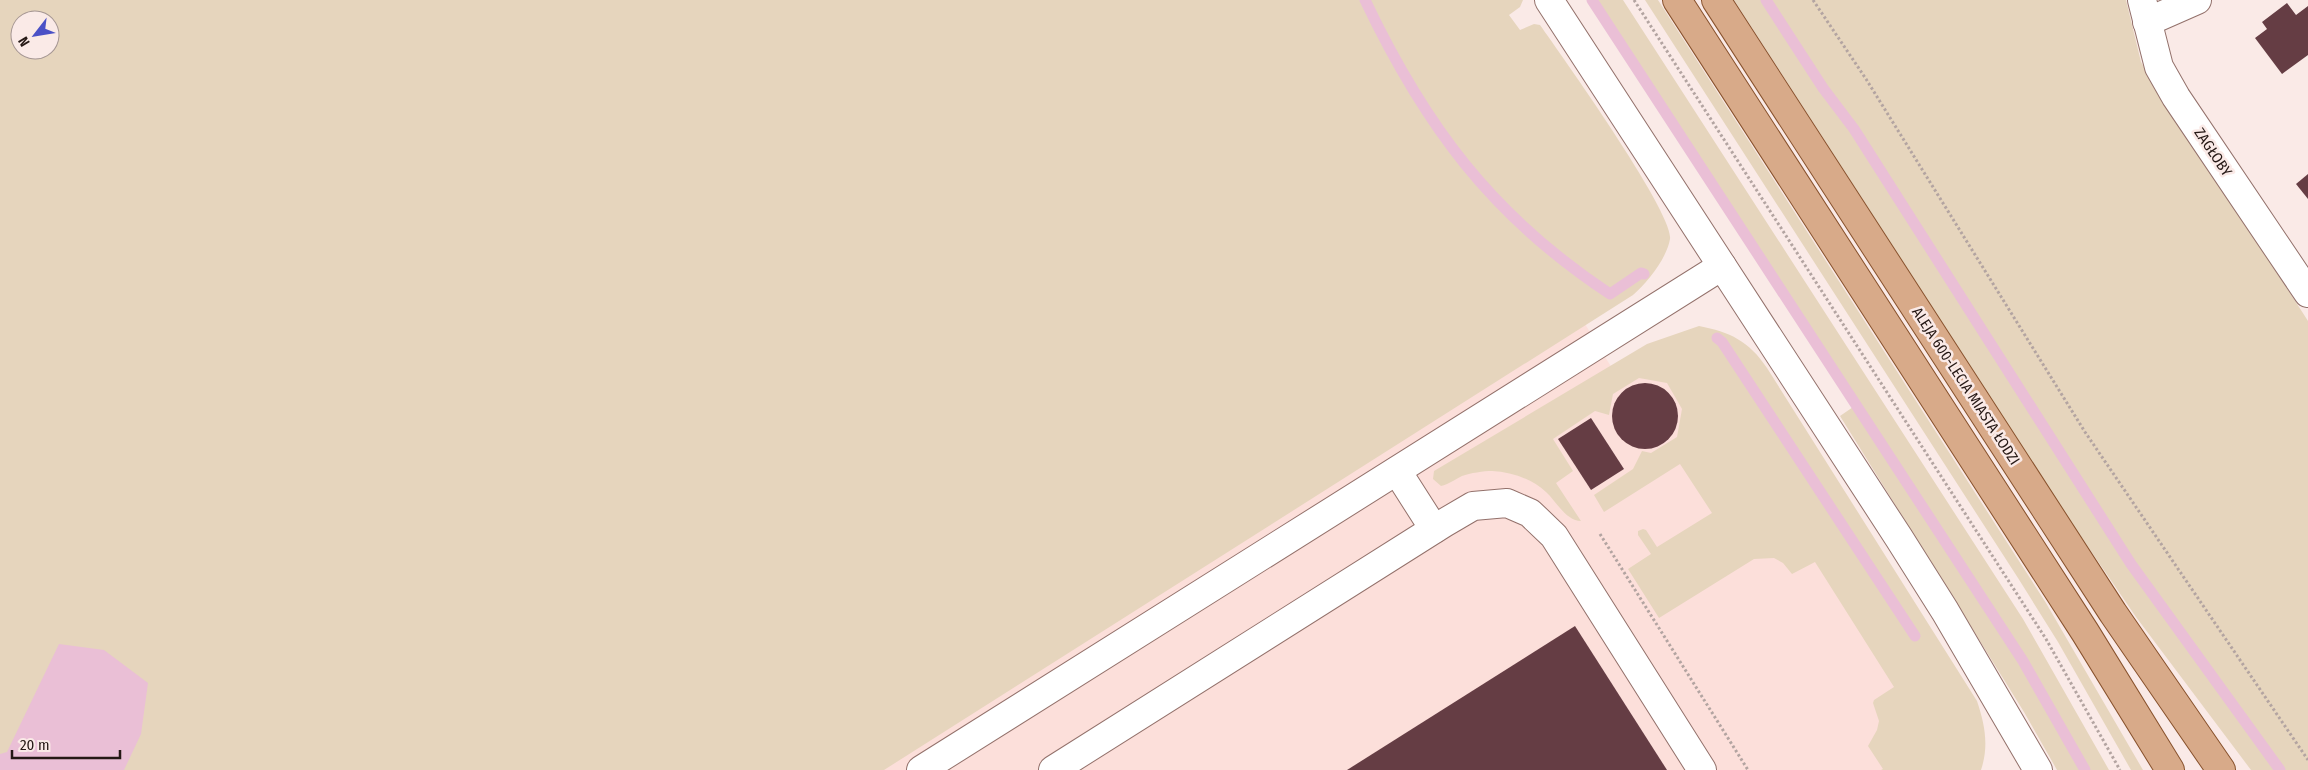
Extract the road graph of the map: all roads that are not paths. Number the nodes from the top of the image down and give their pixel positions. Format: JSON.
{"nodes":[{"id":1,"x":1549,"y":0,"type":"edge"},
{"id":2,"x":1677,"y":0,"type":"edge"},
{"id":3,"x":1716,"y":0,"type":"edge"},
{"id":4,"x":2197,"y":0,"type":"edge"},
{"id":5,"x":2145,"y":11,"type":"edge"},
{"id":6,"x":1722,"y":266,"type":"junction"},
{"id":7,"x":2308,"y":293,"type":"edge"},
{"id":8,"x":1397,"y":471,"type":"junction"},
{"id":9,"x":1434,"y":529,"type":"junction"},
{"id":10,"x":921,"y":770,"type":"edge"},
{"id":11,"x":1053,"y":770,"type":"edge"},
{"id":12,"x":1702,"y":770,"type":"edge"},
{"id":13,"x":2038,"y":770,"type":"edge"},
{"id":14,"x":2170,"y":770,"type":"edge"},
{"id":15,"x":2221,"y":770,"type":"edge"}],
"edges":[{"from":1,"to":6,"type":"street"},
{"from":2,"to":14,"type":"main road"},
{"from":3,"to":15,"type":"main road","name":"ALEJA 600-LECIA MIASTA ŁODZI"},
{"from":4,"to":5,"type":"street"},
{"from":5,"to":7,"type":"street","name":"ZAGŁOBY"},
{"from":6,"to":8,"type":"street"},
{"from":6,"to":13,"type":"street"},
{"from":8,"to":9,"type":"street"},
{"from":8,"to":10,"type":"street"},
{"from":9,"to":11,"type":"street"},
{"from":9,"to":12,"type":"street"}]}
